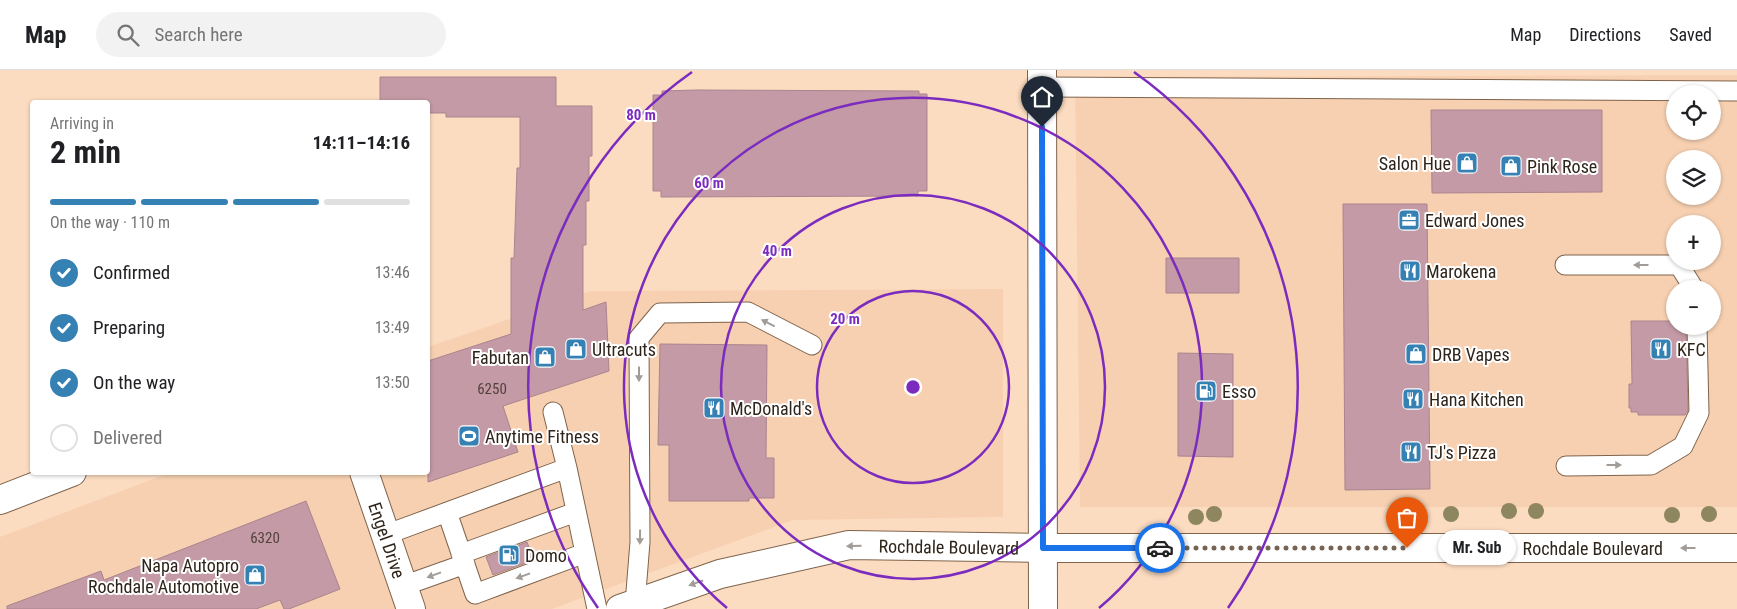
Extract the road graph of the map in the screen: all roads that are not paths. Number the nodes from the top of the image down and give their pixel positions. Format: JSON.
{"nodes":[{"id":1,"x":1042,"y":79,"type":"edge"},
{"id":2,"x":1737,"y":91,"type":"edge"},
{"id":3,"x":1565,"y":264,"type":"dead end"},
{"id":4,"x":1688,"y":280,"type":"edge"},
{"id":5,"x":1697,"y":335,"type":"edge"},
{"id":6,"x":812,"y":345,"type":"dead end"},
{"id":7,"x":553,"y":412,"type":"dead end"},
{"id":8,"x":1566,"y":466,"type":"dead end"},
{"id":9,"x":567,"y":468,"type":"junction"},
{"id":10,"x":64,"y":475,"type":"edge"},
{"id":11,"x":365,"y":475,"type":"edge"},
{"id":12,"x":0,"y":500,"type":"edge"},
{"id":13,"x":447,"y":512,"type":"junction"},
{"id":14,"x":576,"y":512,"type":"junction"},
{"id":15,"x":385,"y":535,"type":"junction"},
{"id":16,"x":1043,"y":548,"type":"junction"},
{"id":17,"x":1737,"y":548,"type":"edge"},
{"id":18,"x":585,"y":553,"type":"junction"},
{"id":19,"x":463,"y":559,"type":"junction"},
{"id":20,"x":407,"y":598,"type":"edge"},
{"id":21,"x":628,"y":606,"type":"edge"},
{"id":22,"x":597,"y":609,"type":"edge"},
{"id":23,"x":1043,"y":609,"type":"edge"}],
"edges":[{"from":1,"to":2,"type":"lane"},
{"from":1,"to":16,"type":"main road"},
{"from":4,"to":3,"type":"lane","one_way":true},
{"from":8,"to":5,"type":"lane","one_way":true},
{"from":6,"to":21,"type":"lane","one_way":true},
{"from":7,"to":9,"type":"lane"},
{"from":9,"to":13,"type":"lane"},
{"from":9,"to":14,"type":"lane"},
{"from":10,"to":12,"type":"main road"},
{"from":11,"to":15,"type":"main road","name":"Engel Drive"},
{"from":13,"to":15,"type":"lane"},
{"from":13,"to":19,"type":"lane"},
{"from":14,"to":18,"type":"lane"},
{"from":14,"to":19,"type":"lane"},
{"from":15,"to":20,"type":"main road","name":"Engel Drive"},
{"from":17,"to":16,"type":"main road","name":"Rochdale Boulevard","one_way":true},
{"from":16,"to":21,"type":"main road","name":"Rochdale Boulevard","one_way":true},
{"from":16,"to":23,"type":"main road"},
{"from":18,"to":19,"type":"lane","one_way":true},
{"from":18,"to":22,"type":"lane"},
{"from":19,"to":20,"type":"lane","one_way":true}]}
